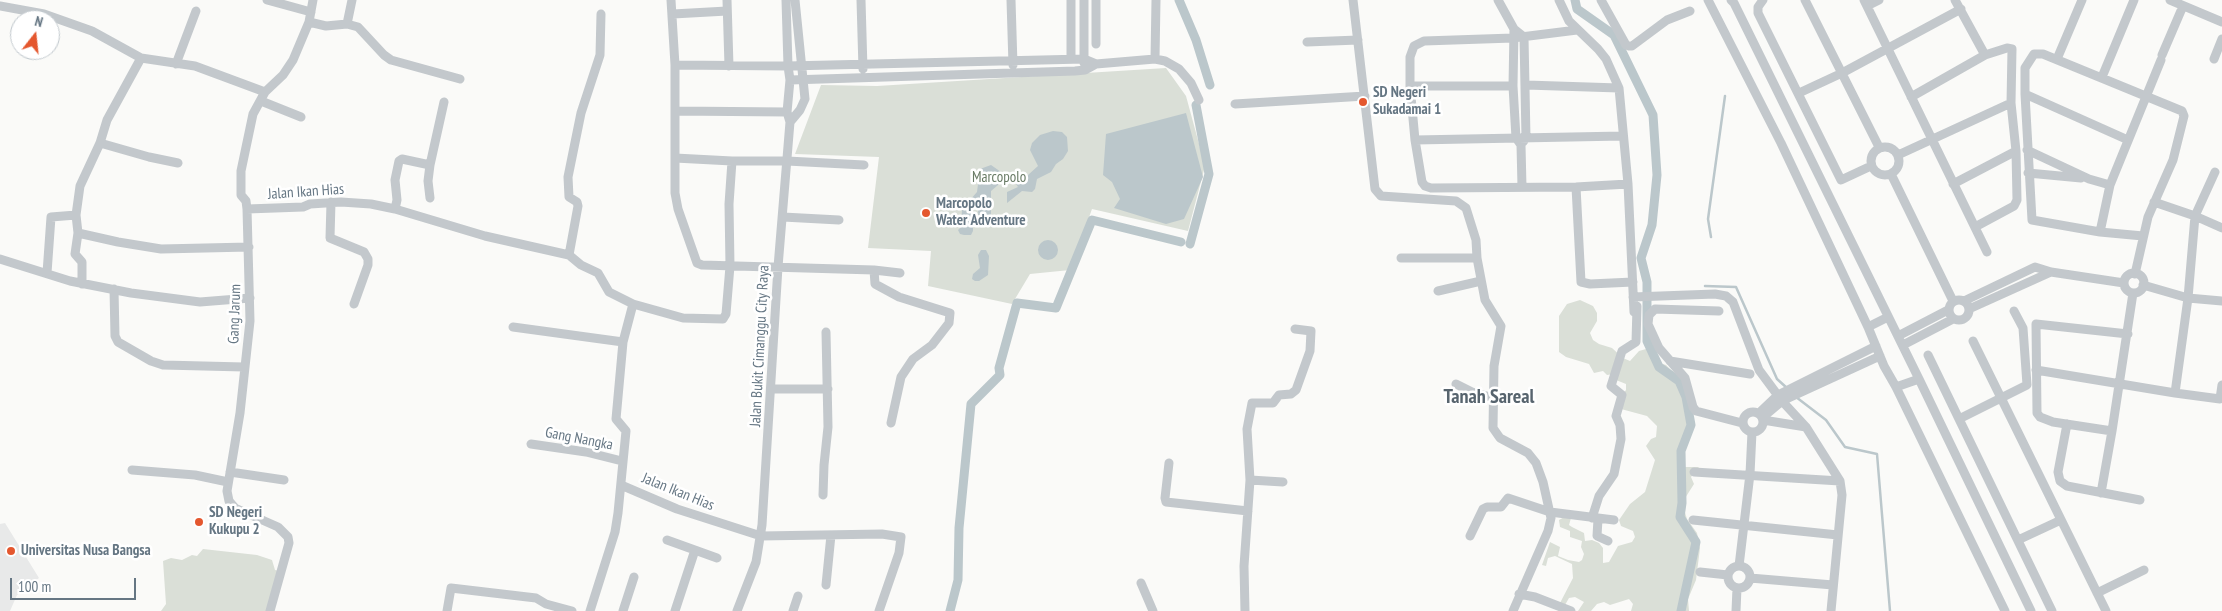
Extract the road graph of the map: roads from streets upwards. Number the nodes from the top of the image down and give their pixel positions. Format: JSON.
{"nodes":[{"id":1,"x":267,"y":0,"type":"edge"},
{"id":2,"x":313,"y":0,"type":"edge"},
{"id":3,"x":352,"y":0,"type":"edge"},
{"id":4,"x":671,"y":0,"type":"edge"},
{"id":5,"x":727,"y":0,"type":"edge"},
{"id":6,"x":786,"y":0,"type":"edge"},
{"id":7,"x":796,"y":0,"type":"edge"},
{"id":8,"x":861,"y":0,"type":"edge"},
{"id":9,"x":1010,"y":0,"type":"edge"},
{"id":10,"x":1071,"y":0,"type":"edge"},
{"id":11,"x":1084,"y":0,"type":"edge"},
{"id":12,"x":1096,"y":0,"type":"edge"},
{"id":13,"x":1156,"y":0,"type":"edge"},
{"id":14,"x":1353,"y":0,"type":"edge"},
{"id":15,"x":1498,"y":0,"type":"edge"},
{"id":16,"x":1559,"y":0,"type":"edge"},
{"id":17,"x":1601,"y":0,"type":"edge"},
{"id":18,"x":1708,"y":0,"type":"edge"},
{"id":19,"x":1731,"y":0,"type":"edge"},
{"id":20,"x":1763,"y":0,"type":"edge"},
{"id":21,"x":1806,"y":0,"type":"edge"},
{"id":22,"x":1879,"y":0,"type":"edge"},
{"id":23,"x":1955,"y":0,"type":"edge"},
{"id":24,"x":2082,"y":0,"type":"edge"},
{"id":25,"x":2134,"y":0,"type":"edge"},
{"id":26,"x":2170,"y":0,"type":"edge"},
{"id":27,"x":1865,"y":3,"type":"edge"},
{"id":28,"x":0,"y":6,"type":"edge"},
{"id":29,"x":2183,"y":6,"type":"junction"},
{"id":30,"x":1961,"y":9,"type":"junction"},
{"id":31,"x":1690,"y":10,"type":"dead end"},
{"id":32,"x":196,"y":11,"type":"dead end"},
{"id":33,"x":727,"y":11,"type":"junction"},
{"id":34,"x":311,"y":12,"type":"junction"},
{"id":35,"x":601,"y":14,"type":"dead end"},
{"id":36,"x":673,"y":14,"type":"junction"},
{"id":37,"x":309,"y":22,"type":"junction"},
{"id":38,"x":2222,"y":22,"type":"edge"},
{"id":39,"x":347,"y":24,"type":"junction"},
{"id":40,"x":1577,"y":30,"type":"junction"},
{"id":41,"x":1514,"y":34,"type":"junction"},
{"id":42,"x":1524,"y":37,"type":"junction"},
{"id":43,"x":2222,"y":39,"type":"edge"},
{"id":44,"x":1358,"y":42,"type":"junction"},
{"id":45,"x":1096,"y":44,"type":"dead end"},
{"id":46,"x":1308,"y":44,"type":"dead end"},
{"id":47,"x":1888,"y":48,"type":"junction"},
{"id":48,"x":1985,"y":55,"type":"junction"},
{"id":49,"x":141,"y":58,"type":"junction"},
{"id":50,"x":1071,"y":59,"type":"junction"},
{"id":51,"x":1084,"y":59,"type":"junction"},
{"id":52,"x":1155,"y":59,"type":"junction"},
{"id":53,"x":2057,"y":59,"type":"junction"},
{"id":54,"x":2214,"y":59,"type":"dead end"},
{"id":55,"x":1013,"y":61,"type":"junction"},
{"id":56,"x":176,"y":64,"type":"junction"},
{"id":57,"x":863,"y":64,"type":"junction"},
{"id":58,"x":1096,"y":64,"type":"junction"},
{"id":59,"x":675,"y":65,"type":"junction"},
{"id":60,"x":801,"y":65,"type":"junction"},
{"id":61,"x":729,"y":66,"type":"junction"},
{"id":62,"x":788,"y":66,"type":"junction"},
{"id":63,"x":1084,"y":70,"type":"junction"},
{"id":64,"x":1013,"y":73,"type":"junction"},
{"id":65,"x":1842,"y":73,"type":"junction"},
{"id":66,"x":863,"y":77,"type":"junction"},
{"id":67,"x":2102,"y":78,"type":"junction"},
{"id":68,"x":460,"y":79,"type":"dead end"},
{"id":69,"x":804,"y":79,"type":"junction"},
{"id":70,"x":790,"y":80,"type":"junction"},
{"id":71,"x":1526,"y":85,"type":"junction"},
{"id":72,"x":1410,"y":86,"type":"junction"},
{"id":73,"x":1513,"y":86,"type":"junction"},
{"id":74,"x":1619,"y":88,"type":"junction"},
{"id":75,"x":265,"y":92,"type":"junction"},
{"id":76,"x":1799,"y":93,"type":"junction"},
{"id":77,"x":2024,"y":94,"type":"junction"},
{"id":78,"x":1365,"y":96,"type":"junction"},
{"id":79,"x":2147,"y":96,"type":"junction"},
{"id":80,"x":1911,"y":97,"type":"junction"},
{"id":81,"x":1199,"y":100,"type":"dead end"},
{"id":82,"x":260,"y":101,"type":"junction"},
{"id":83,"x":444,"y":102,"type":"dead end"},
{"id":84,"x":2011,"y":103,"type":"junction"},
{"id":85,"x":1235,"y":104,"type":"dead end"},
{"id":86,"x":675,"y":111,"type":"junction"},
{"id":87,"x":787,"y":112,"type":"junction"},
{"id":88,"x":301,"y":116,"type":"dead end"},
{"id":89,"x":790,"y":122,"type":"junction"},
{"id":90,"x":1623,"y":136,"type":"junction"},
{"id":91,"x":1931,"y":139,"type":"junction"},
{"id":92,"x":1415,"y":140,"type":"junction"},
{"id":93,"x":1521,"y":140,"type":"junction"},
{"id":94,"x":2128,"y":140,"type":"junction"},
{"id":95,"x":100,"y":143,"type":"junction"},
{"id":96,"x":1879,"y":147,"type":"junction"},
{"id":97,"x":2027,"y":150,"type":"junction"},
{"id":98,"x":2016,"y":151,"type":"junction"},
{"id":99,"x":1898,"y":155,"type":"junction"},
{"id":100,"x":675,"y":158,"type":"junction"},
{"id":101,"x":732,"y":161,"type":"junction"},
{"id":102,"x":787,"y":161,"type":"junction"},
{"id":103,"x":178,"y":162,"type":"dead end"},
{"id":104,"x":430,"y":165,"type":"junction"},
{"id":105,"x":864,"y":165,"type":"dead end"},
{"id":106,"x":1871,"y":166,"type":"junction"},
{"id":107,"x":2215,"y":172,"type":"dead end"},
{"id":108,"x":2028,"y":173,"type":"junction"},
{"id":109,"x":1891,"y":174,"type":"junction"},
{"id":110,"x":2089,"y":179,"type":"junction"},
{"id":111,"x":1628,"y":184,"type":"junction"},
{"id":112,"x":1953,"y":184,"type":"junction"},
{"id":113,"x":2110,"y":185,"type":"junction"},
{"id":114,"x":1576,"y":187,"type":"junction"},
{"id":115,"x":1522,"y":188,"type":"junction"},
{"id":116,"x":430,"y":198,"type":"dead end"},
{"id":117,"x":331,"y":202,"type":"junction"},
{"id":118,"x":2154,"y":202,"type":"junction"},
{"id":119,"x":247,"y":209,"type":"junction"},
{"id":120,"x":395,"y":209,"type":"junction"},
{"id":121,"x":76,"y":215,"type":"junction"},
{"id":122,"x":2195,"y":216,"type":"junction"},
{"id":123,"x":783,"y":217,"type":"junction"},
{"id":124,"x":839,"y":220,"type":"dead end"},
{"id":125,"x":1975,"y":227,"type":"junction"},
{"id":126,"x":2222,"y":228,"type":"edge"},
{"id":127,"x":2100,"y":232,"type":"junction"},
{"id":128,"x":78,"y":233,"type":"junction"},
{"id":129,"x":2143,"y":236,"type":"junction"},
{"id":130,"x":249,"y":247,"type":"junction"},
{"id":131,"x":1988,"y":252,"type":"dead end"},
{"id":132,"x":569,"y":255,"type":"junction"},
{"id":133,"x":1402,"y":258,"type":"dead end"},
{"id":134,"x":1477,"y":258,"type":"junction"},
{"id":135,"x":0,"y":259,"type":"edge"},
{"id":136,"x":730,"y":266,"type":"junction"},
{"id":137,"x":778,"y":267,"type":"junction"},
{"id":138,"x":874,"y":270,"type":"junction"},
{"id":139,"x":47,"y":273,"type":"junction"},
{"id":140,"x":900,"y":273,"type":"dead end"},
{"id":141,"x":2135,"y":274,"type":"junction"},
{"id":142,"x":1481,"y":281,"type":"junction"},
{"id":143,"x":1633,"y":282,"type":"junction"},
{"id":144,"x":2124,"y":283,"type":"junction"},
{"id":145,"x":82,"y":284,"type":"junction"},
{"id":146,"x":2143,"y":285,"type":"junction"},
{"id":147,"x":114,"y":290,"type":"junction"},
{"id":148,"x":1438,"y":291,"type":"dead end"},
{"id":149,"x":2133,"y":293,"type":"junction"},
{"id":150,"x":1636,"y":296,"type":"junction"},
{"id":151,"x":250,"y":298,"type":"junction"},
{"id":152,"x":2188,"y":298,"type":"junction"},
{"id":153,"x":1954,"y":301,"type":"junction"},
{"id":154,"x":2222,"y":302,"type":"edge"},
{"id":155,"x":354,"y":304,"type":"dead end"},
{"id":156,"x":633,"y":304,"type":"junction"},
{"id":157,"x":1967,"y":305,"type":"junction"},
{"id":158,"x":1948,"y":310,"type":"junction"},
{"id":159,"x":1719,"y":311,"type":"dead end"},
{"id":160,"x":2014,"y":311,"type":"dead end"},
{"id":161,"x":1634,"y":312,"type":"dead end"},
{"id":162,"x":1888,"y":317,"type":"junction"},
{"id":163,"x":1954,"y":319,"type":"junction"},
{"id":164,"x":513,"y":327,"type":"dead end"},
{"id":165,"x":1868,"y":327,"type":"junction"},
{"id":166,"x":1295,"y":329,"type":"dead end"},
{"id":167,"x":826,"y":332,"type":"dead end"},
{"id":168,"x":2128,"y":334,"type":"junction"},
{"id":169,"x":1898,"y":336,"type":"junction"},
{"id":170,"x":1973,"y":341,"type":"dead end"},
{"id":171,"x":623,"y":342,"type":"junction"},
{"id":172,"x":1903,"y":345,"type":"junction"},
{"id":173,"x":1876,"y":346,"type":"junction"},
{"id":174,"x":1928,"y":355,"type":"dead end"},
{"id":175,"x":1880,"y":356,"type":"junction"},
{"id":176,"x":1670,"y":361,"type":"junction"},
{"id":177,"x":244,"y":367,"type":"junction"},
{"id":178,"x":2036,"y":370,"type":"junction"},
{"id":179,"x":1750,"y":374,"type":"dead end"},
{"id":180,"x":1919,"y":379,"type":"junction"},
{"id":181,"x":2119,"y":382,"type":"junction"},
{"id":182,"x":1456,"y":384,"type":"dead end"},
{"id":183,"x":2222,"y":385,"type":"edge"},
{"id":184,"x":1896,"y":387,"type":"junction"},
{"id":185,"x":772,"y":389,"type":"junction"},
{"id":186,"x":828,"y":389,"type":"junction"},
{"id":187,"x":2175,"y":393,"type":"junction"},
{"id":188,"x":1494,"y":398,"type":"junction"},
{"id":189,"x":1780,"y":398,"type":"junction"},
{"id":190,"x":2002,"y":398,"type":"junction"},
{"id":191,"x":1761,"y":417,"type":"junction"},
{"id":192,"x":1959,"y":419,"type":"junction"},
{"id":193,"x":891,"y":423,"type":"dead end"},
{"id":194,"x":1742,"y":423,"type":"junction"},
{"id":195,"x":2067,"y":424,"type":"junction"},
{"id":196,"x":1806,"y":428,"type":"junction"},
{"id":197,"x":2112,"y":431,"type":"junction"},
{"id":198,"x":1752,"y":432,"type":"junction"},
{"id":199,"x":532,"y":444,"type":"dead end"},
{"id":200,"x":622,"y":461,"type":"junction"},
{"id":201,"x":1169,"y":463,"type":"dead end"},
{"id":202,"x":132,"y":470,"type":"dead end"},
{"id":203,"x":230,"y":472,"type":"junction"},
{"id":204,"x":1694,"y":472,"type":"dead end"},
{"id":205,"x":1750,"y":474,"type":"junction"},
{"id":206,"x":284,"y":480,"type":"dead end"},
{"id":207,"x":1250,"y":480,"type":"junction"},
{"id":208,"x":1840,"y":481,"type":"junction"},
{"id":209,"x":228,"y":482,"type":"junction"},
{"id":210,"x":1283,"y":482,"type":"dead end"},
{"id":211,"x":621,"y":485,"type":"junction"},
{"id":212,"x":2101,"y":492,"type":"junction"},
{"id":213,"x":823,"y":495,"type":"dead end"},
{"id":214,"x":2140,"y":500,"type":"dead end"},
{"id":215,"x":1248,"y":511,"type":"junction"},
{"id":216,"x":1550,"y":512,"type":"junction"},
{"id":217,"x":1595,"y":519,"type":"junction"},
{"id":218,"x":1614,"y":520,"type":"dead end"},
{"id":219,"x":1693,"y":520,"type":"dead end"},
{"id":220,"x":2061,"y":520,"type":"junction"},
{"id":221,"x":1745,"y":526,"type":"junction"},
{"id":222,"x":831,"y":535,"type":"junction"},
{"id":223,"x":1838,"y":535,"type":"junction"},
{"id":224,"x":761,"y":536,"type":"junction"},
{"id":225,"x":1470,"y":536,"type":"dead end"},
{"id":226,"x":667,"y":540,"type":"dead end"},
{"id":227,"x":2018,"y":540,"type":"junction"},
{"id":228,"x":1608,"y":541,"type":"dead end"},
{"id":229,"x":694,"y":550,"type":"junction"},
{"id":230,"x":717,"y":558,"type":"dead end"},
{"id":231,"x":1739,"y":566,"type":"junction"},
{"id":232,"x":2144,"y":570,"type":"dead end"},
{"id":233,"x":1700,"y":572,"type":"dead end"},
{"id":234,"x":1728,"y":575,"type":"junction"},
{"id":235,"x":634,"y":577,"type":"dead end"},
{"id":236,"x":1750,"y":578,"type":"junction"},
{"id":237,"x":1141,"y":583,"type":"dead end"},
{"id":238,"x":826,"y":585,"type":"dead end"},
{"id":239,"x":1833,"y":585,"type":"junction"},
{"id":240,"x":1737,"y":588,"type":"junction"},
{"id":241,"x":2097,"y":593,"type":"junction"},
{"id":242,"x":1519,"y":594,"type":"junction"},
{"id":243,"x":798,"y":596,"type":"dead end"},
{"id":244,"x":270,"y":611,"type":"edge"},
{"id":245,"x":447,"y":611,"type":"edge"},
{"id":246,"x":572,"y":611,"type":"edge"},
{"id":247,"x":590,"y":611,"type":"edge"},
{"id":248,"x":623,"y":611,"type":"edge"},
{"id":249,"x":675,"y":611,"type":"edge"},
{"id":250,"x":737,"y":611,"type":"edge"},
{"id":251,"x":793,"y":611,"type":"edge"},
{"id":252,"x":879,"y":611,"type":"edge"},
{"id":253,"x":1153,"y":611,"type":"edge"},
{"id":254,"x":1245,"y":611,"type":"edge"},
{"id":255,"x":1512,"y":611,"type":"edge"},
{"id":256,"x":1571,"y":611,"type":"edge"},
{"id":257,"x":1736,"y":611,"type":"edge"},
{"id":258,"x":1831,"y":611,"type":"edge"},
{"id":259,"x":2005,"y":611,"type":"edge"},
{"id":260,"x":2031,"y":611,"type":"edge"},
{"id":261,"x":2052,"y":611,"type":"edge"},
{"id":262,"x":2106,"y":611,"type":"edge"}],
"edges":[{"from":1,"to":34,"type":"street"},
{"from":2,"to":34,"type":"street","name":"Gang Jarum"},
{"from":3,"to":39,"type":"street"},
{"from":4,"to":36,"type":"street"},
{"from":5,"to":33,"type":"street"},
{"from":6,"to":62,"type":"street","name":"Jalan Bukit Cimanggu City Raya"},
{"from":7,"to":60,"type":"street"},
{"from":8,"to":57,"type":"street"},
{"from":9,"to":55,"type":"street"},
{"from":10,"to":50,"type":"street"},
{"from":11,"to":51,"type":"street"},
{"from":12,"to":45,"type":"street"},
{"from":13,"to":52,"type":"street"},
{"from":14,"to":44,"type":"street"},
{"from":15,"to":41,"type":"street"},
{"from":16,"to":40,"type":"street"},
{"from":17,"to":31,"type":"street"},
{"from":18,"to":165,"type":"street"},
{"from":19,"to":162,"type":"street"},
{"from":20,"to":76,"type":"street"},
{"from":21,"to":65,"type":"street"},
{"from":22,"to":27,"type":"street"},
{"from":23,"to":30,"type":"street"},
{"from":24,"to":53,"type":"street"},
{"from":25,"to":67,"type":"street"},
{"from":26,"to":29,"type":"street"},
{"from":27,"to":47,"type":"street"},
{"from":28,"to":49,"type":"street"},
{"from":29,"to":38,"type":"street"},
{"from":29,"to":79,"type":"street"},
{"from":30,"to":47,"type":"street"},
{"from":30,"to":48,"type":"street"},
{"from":32,"to":56,"type":"street"},
{"from":33,"to":36,"type":"street"},
{"from":33,"to":61,"type":"street"},
{"from":34,"to":37,"type":"street","name":"Gang Jarum"},
{"from":35,"to":132,"type":"street"},
{"from":36,"to":59,"type":"street"},
{"from":37,"to":39,"type":"street"},
{"from":37,"to":75,"type":"street","name":"Gang Jarum"},
{"from":39,"to":68,"type":"street"},
{"from":40,"to":42,"type":"street"},
{"from":40,"to":74,"type":"street"},
{"from":41,"to":42,"type":"street"},
{"from":41,"to":72,"type":"street"},
{"from":41,"to":73,"type":"street"},
{"from":42,"to":71,"type":"street"},
{"from":43,"to":54,"type":"street"},
{"from":44,"to":46,"type":"street"},
{"from":44,"to":78,"type":"street"},
{"from":47,"to":65,"type":"street"},
{"from":47,"to":80,"type":"street"},
{"from":48,"to":80,"type":"street"},
{"from":48,"to":84,"type":"street"},
{"from":49,"to":56,"type":"street"},
{"from":49,"to":95,"type":"street"},
{"from":50,"to":51,"type":"street"},
{"from":50,"to":55,"type":"street"},
{"from":51,"to":58,"type":"street"},
{"from":51,"to":63,"type":"street"},
{"from":52,"to":58,"type":"street"},
{"from":52,"to":81,"type":"street"},
{"from":53,"to":67,"type":"street"},
{"from":53,"to":77,"type":"street"},
{"from":55,"to":57,"type":"street"},
{"from":55,"to":64,"type":"street"},
{"from":56,"to":75,"type":"street"},
{"from":57,"to":60,"type":"street"},
{"from":57,"to":66,"type":"street"},
{"from":58,"to":63,"type":"street"},
{"from":59,"to":61,"type":"street"},
{"from":59,"to":86,"type":"street"},
{"from":60,"to":62,"type":"street"},
{"from":60,"to":69,"type":"street"},
{"from":61,"to":62,"type":"street"},
{"from":62,"to":70,"type":"street","name":"Jalan Bukit Cimanggu City Raya"},
{"from":63,"to":64,"type":"street"},
{"from":64,"to":66,"type":"street"},
{"from":65,"to":76,"type":"street"},
{"from":65,"to":96,"type":"street"},
{"from":66,"to":69,"type":"street"},
{"from":67,"to":79,"type":"street"},
{"from":69,"to":70,"type":"street"},
{"from":69,"to":89,"type":"street"},
{"from":70,"to":87,"type":"street","name":"Jalan Bukit Cimanggu City Raya"},
{"from":71,"to":74,"type":"street"},
{"from":71,"to":93,"type":"street"},
{"from":72,"to":73,"type":"street"},
{"from":72,"to":92,"type":"street"},
{"from":73,"to":93,"type":"street"},
{"from":74,"to":90,"type":"street"},
{"from":75,"to":82,"type":"street","name":"Gang Jarum"},
{"from":76,"to":106,"type":"street"},
{"from":77,"to":94,"type":"street"},
{"from":77,"to":97,"type":"street"},
{"from":78,"to":85,"type":"street"},
{"from":78,"to":134,"type":"street"},
{"from":79,"to":94,"type":"street"},
{"from":79,"to":118,"type":"street"},
{"from":80,"to":91,"type":"street"},
{"from":82,"to":88,"type":"street"},
{"from":82,"to":119,"type":"street","name":"Gang Jarum"},
{"from":83,"to":104,"type":"street"},
{"from":84,"to":91,"type":"street"},
{"from":84,"to":98,"type":"street"},
{"from":86,"to":87,"type":"street"},
{"from":86,"to":100,"type":"street"},
{"from":87,"to":89,"type":"street","name":"Jalan Bukit Cimanggu City Raya"},
{"from":89,"to":102,"type":"street","name":"Jalan Bukit Cimanggu City Raya"},
{"from":90,"to":93,"type":"street"},
{"from":90,"to":111,"type":"street"},
{"from":91,"to":99,"type":"street"},
{"from":91,"to":112,"type":"street"},
{"from":92,"to":93,"type":"street"},
{"from":92,"to":115,"type":"street"},
{"from":93,"to":115,"type":"street"},
{"from":94,"to":113,"type":"street"},
{"from":95,"to":103,"type":"street"},
{"from":95,"to":121,"type":"street"},
{"from":96,"to":99,"type":"street"},
{"from":96,"to":106,"type":"street"},
{"from":97,"to":108,"type":"street"},
{"from":97,"to":110,"type":"street"},
{"from":98,"to":112,"type":"street"},
{"from":98,"to":125,"type":"street"},
{"from":99,"to":109,"type":"street"},
{"from":100,"to":101,"type":"street"},
{"from":100,"to":136,"type":"street"},
{"from":101,"to":102,"type":"street"},
{"from":101,"to":136,"type":"street"},
{"from":102,"to":105,"type":"street"},
{"from":102,"to":123,"type":"street","name":"Jalan Bukit Cimanggu City Raya"},
{"from":104,"to":116,"type":"street"},
{"from":104,"to":120,"type":"street"},
{"from":106,"to":109,"type":"street"},
{"from":107,"to":122,"type":"street"},
{"from":108,"to":110,"type":"street"},
{"from":108,"to":127,"type":"street"},
{"from":109,"to":153,"type":"street"},
{"from":110,"to":113,"type":"street"},
{"from":111,"to":114,"type":"street"},
{"from":111,"to":143,"type":"street"},
{"from":112,"to":125,"type":"street"},
{"from":113,"to":127,"type":"street"},
{"from":114,"to":115,"type":"street"},
{"from":114,"to":143,"type":"street"},
{"from":117,"to":119,"type":"street","name":"Jalan Ikan Hias"},
{"from":117,"to":120,"type":"street","name":"Jalan Ikan Hias"},
{"from":117,"to":155,"type":"street"},
{"from":118,"to":122,"type":"street"},
{"from":118,"to":129,"type":"street"},
{"from":119,"to":130,"type":"street","name":"Gang Jarum"},
{"from":120,"to":132,"type":"street","name":"Jalan Ikan Hias"},
{"from":121,"to":128,"type":"street"},
{"from":121,"to":139,"type":"street"},
{"from":122,"to":126,"type":"street"},
{"from":122,"to":152,"type":"street"},
{"from":123,"to":124,"type":"street"},
{"from":123,"to":137,"type":"street","name":"Jalan Bukit Cimanggu City Raya"},
{"from":125,"to":131,"type":"street"},
{"from":127,"to":129,"type":"street"},
{"from":128,"to":130,"type":"street"},
{"from":128,"to":145,"type":"street"},
{"from":129,"to":141,"type":"street"},
{"from":130,"to":151,"type":"street","name":"Gang Jarum"},
{"from":132,"to":156,"type":"street"},
{"from":133,"to":134,"type":"street"},
{"from":134,"to":142,"type":"street"},
{"from":135,"to":139,"type":"street"},
{"from":136,"to":137,"type":"street"},
{"from":136,"to":156,"type":"street"},
{"from":137,"to":138,"type":"street"},
{"from":137,"to":185,"type":"street","name":"Jalan Bukit Cimanggu City Raya"},
{"from":138,"to":140,"type":"street"},
{"from":138,"to":193,"type":"street"},
{"from":139,"to":145,"type":"street"},
{"from":141,"to":144,"type":"street"},
{"from":141,"to":146,"type":"street"},
{"from":142,"to":148,"type":"street"},
{"from":142,"to":188,"type":"street"},
{"from":143,"to":150,"type":"street"},
{"from":144,"to":149,"type":"street"},
{"from":144,"to":157,"type":"street"},
{"from":145,"to":147,"type":"street"},
{"from":146,"to":149,"type":"street"},
{"from":146,"to":152,"type":"street"},
{"from":147,"to":151,"type":"street"},
{"from":147,"to":177,"type":"street"},
{"from":149,"to":168,"type":"street"},
{"from":150,"to":161,"type":"street"},
{"from":150,"to":189,"type":"street"},
{"from":150,"to":217,"type":"street"},
{"from":151,"to":177,"type":"street","name":"Gang Jarum"},
{"from":152,"to":154,"type":"street"},
{"from":152,"to":187,"type":"street"},
{"from":153,"to":157,"type":"street"},
{"from":153,"to":158,"type":"street"},
{"from":156,"to":171,"type":"street","name":"Jalan Ikan Hias"},
{"from":157,"to":163,"type":"street"},
{"from":158,"to":163,"type":"street"},
{"from":158,"to":169,"type":"street"},
{"from":159,"to":176,"type":"street"},
{"from":160,"to":190,"type":"street"},
{"from":162,"to":165,"type":"street"},
{"from":162,"to":169,"type":"street"},
{"from":163,"to":172,"type":"street"},
{"from":164,"to":171,"type":"street"},
{"from":165,"to":173,"type":"street"},
{"from":166,"to":207,"type":"street"},
{"from":167,"to":186,"type":"street"},
{"from":168,"to":178,"type":"street"},
{"from":168,"to":181,"type":"street"},
{"from":169,"to":172,"type":"street"},
{"from":170,"to":190,"type":"street"},
{"from":171,"to":200,"type":"street","name":"Jalan Ikan Hias"},
{"from":172,"to":180,"type":"street"},
{"from":173,"to":175,"type":"street"},
{"from":173,"to":189,"type":"street"},
{"from":174,"to":192,"type":"street"},
{"from":175,"to":184,"type":"street"},
{"from":175,"to":189,"type":"street"},
{"from":176,"to":179,"type":"street"},
{"from":176,"to":194,"type":"street"},
{"from":177,"to":203,"type":"street","name":"Gang Jarum"},
{"from":178,"to":181,"type":"street"},
{"from":178,"to":195,"type":"street"},
{"from":180,"to":184,"type":"street"},
{"from":180,"to":260,"type":"street"},
{"from":181,"to":187,"type":"street"},
{"from":181,"to":197,"type":"street"},
{"from":182,"to":188,"type":"street"},
{"from":183,"to":187,"type":"street"},
{"from":184,"to":259,"type":"street"},
{"from":185,"to":186,"type":"street"},
{"from":185,"to":224,"type":"street","name":"Jalan Bukit Cimanggu City Raya"},
{"from":186,"to":213,"type":"street"},
{"from":188,"to":216,"type":"street"},
{"from":189,"to":191,"type":"street"},
{"from":189,"to":196,"type":"street"},
{"from":190,"to":192,"type":"street"},
{"from":190,"to":220,"type":"street"},
{"from":191,"to":194,"type":"street"},
{"from":191,"to":196,"type":"street"},
{"from":191,"to":198,"type":"street"},
{"from":192,"to":227,"type":"street"},
{"from":194,"to":198,"type":"street"},
{"from":195,"to":197,"type":"street"},
{"from":195,"to":212,"type":"street"},
{"from":196,"to":208,"type":"street"},
{"from":197,"to":212,"type":"street"},
{"from":198,"to":205,"type":"street"},
{"from":199,"to":200,"type":"street","name":"Gang Nangka"},
{"from":200,"to":211,"type":"street","name":"Jalan Ikan Hias"},
{"from":201,"to":215,"type":"street"},
{"from":202,"to":209,"type":"street"},
{"from":203,"to":206,"type":"street"},
{"from":203,"to":209,"type":"street","name":"Gang Jarum"},
{"from":204,"to":205,"type":"street"},
{"from":205,"to":208,"type":"street"},
{"from":205,"to":221,"type":"street"},
{"from":207,"to":210,"type":"street"},
{"from":207,"to":215,"type":"street"},
{"from":208,"to":223,"type":"street"},
{"from":209,"to":244,"type":"street","name":"Gang Jarum"},
{"from":211,"to":224,"type":"street","name":"Jalan Ikan Hias"},
{"from":211,"to":247,"type":"street"},
{"from":212,"to":214,"type":"street"},
{"from":215,"to":254,"type":"street"},
{"from":216,"to":217,"type":"street"},
{"from":216,"to":225,"type":"street"},
{"from":216,"to":242,"type":"street"},
{"from":217,"to":218,"type":"street"},
{"from":217,"to":228,"type":"street"},
{"from":219,"to":221,"type":"street"},
{"from":220,"to":227,"type":"street"},
{"from":220,"to":241,"type":"street"},
{"from":221,"to":223,"type":"street"},
{"from":221,"to":231,"type":"street"},
{"from":222,"to":224,"type":"street","name":"Jalan Ikan Hias"},
{"from":222,"to":238,"type":"street"},
{"from":222,"to":252,"type":"street","name":"Jalan Ikan Hias"},
{"from":223,"to":239,"type":"street"},
{"from":224,"to":250,"type":"street","name":"Jalan Bukit Cimanggu City Raya"},
{"from":226,"to":229,"type":"street"},
{"from":227,"to":261,"type":"street"},
{"from":229,"to":230,"type":"street"},
{"from":229,"to":249,"type":"street"},
{"from":231,"to":234,"type":"street"},
{"from":231,"to":236,"type":"street"},
{"from":232,"to":241,"type":"street"},
{"from":233,"to":234,"type":"street"},
{"from":234,"to":240,"type":"street"},
{"from":235,"to":248,"type":"street"},
{"from":236,"to":239,"type":"street"},
{"from":236,"to":240,"type":"street"},
{"from":237,"to":253,"type":"street"},
{"from":239,"to":258,"type":"street"},
{"from":240,"to":257,"type":"street"},
{"from":241,"to":262,"type":"street"},
{"from":242,"to":255,"type":"street"},
{"from":242,"to":256,"type":"street"},
{"from":243,"to":251,"type":"street"},
{"from":245,"to":246,"type":"street"}]}
